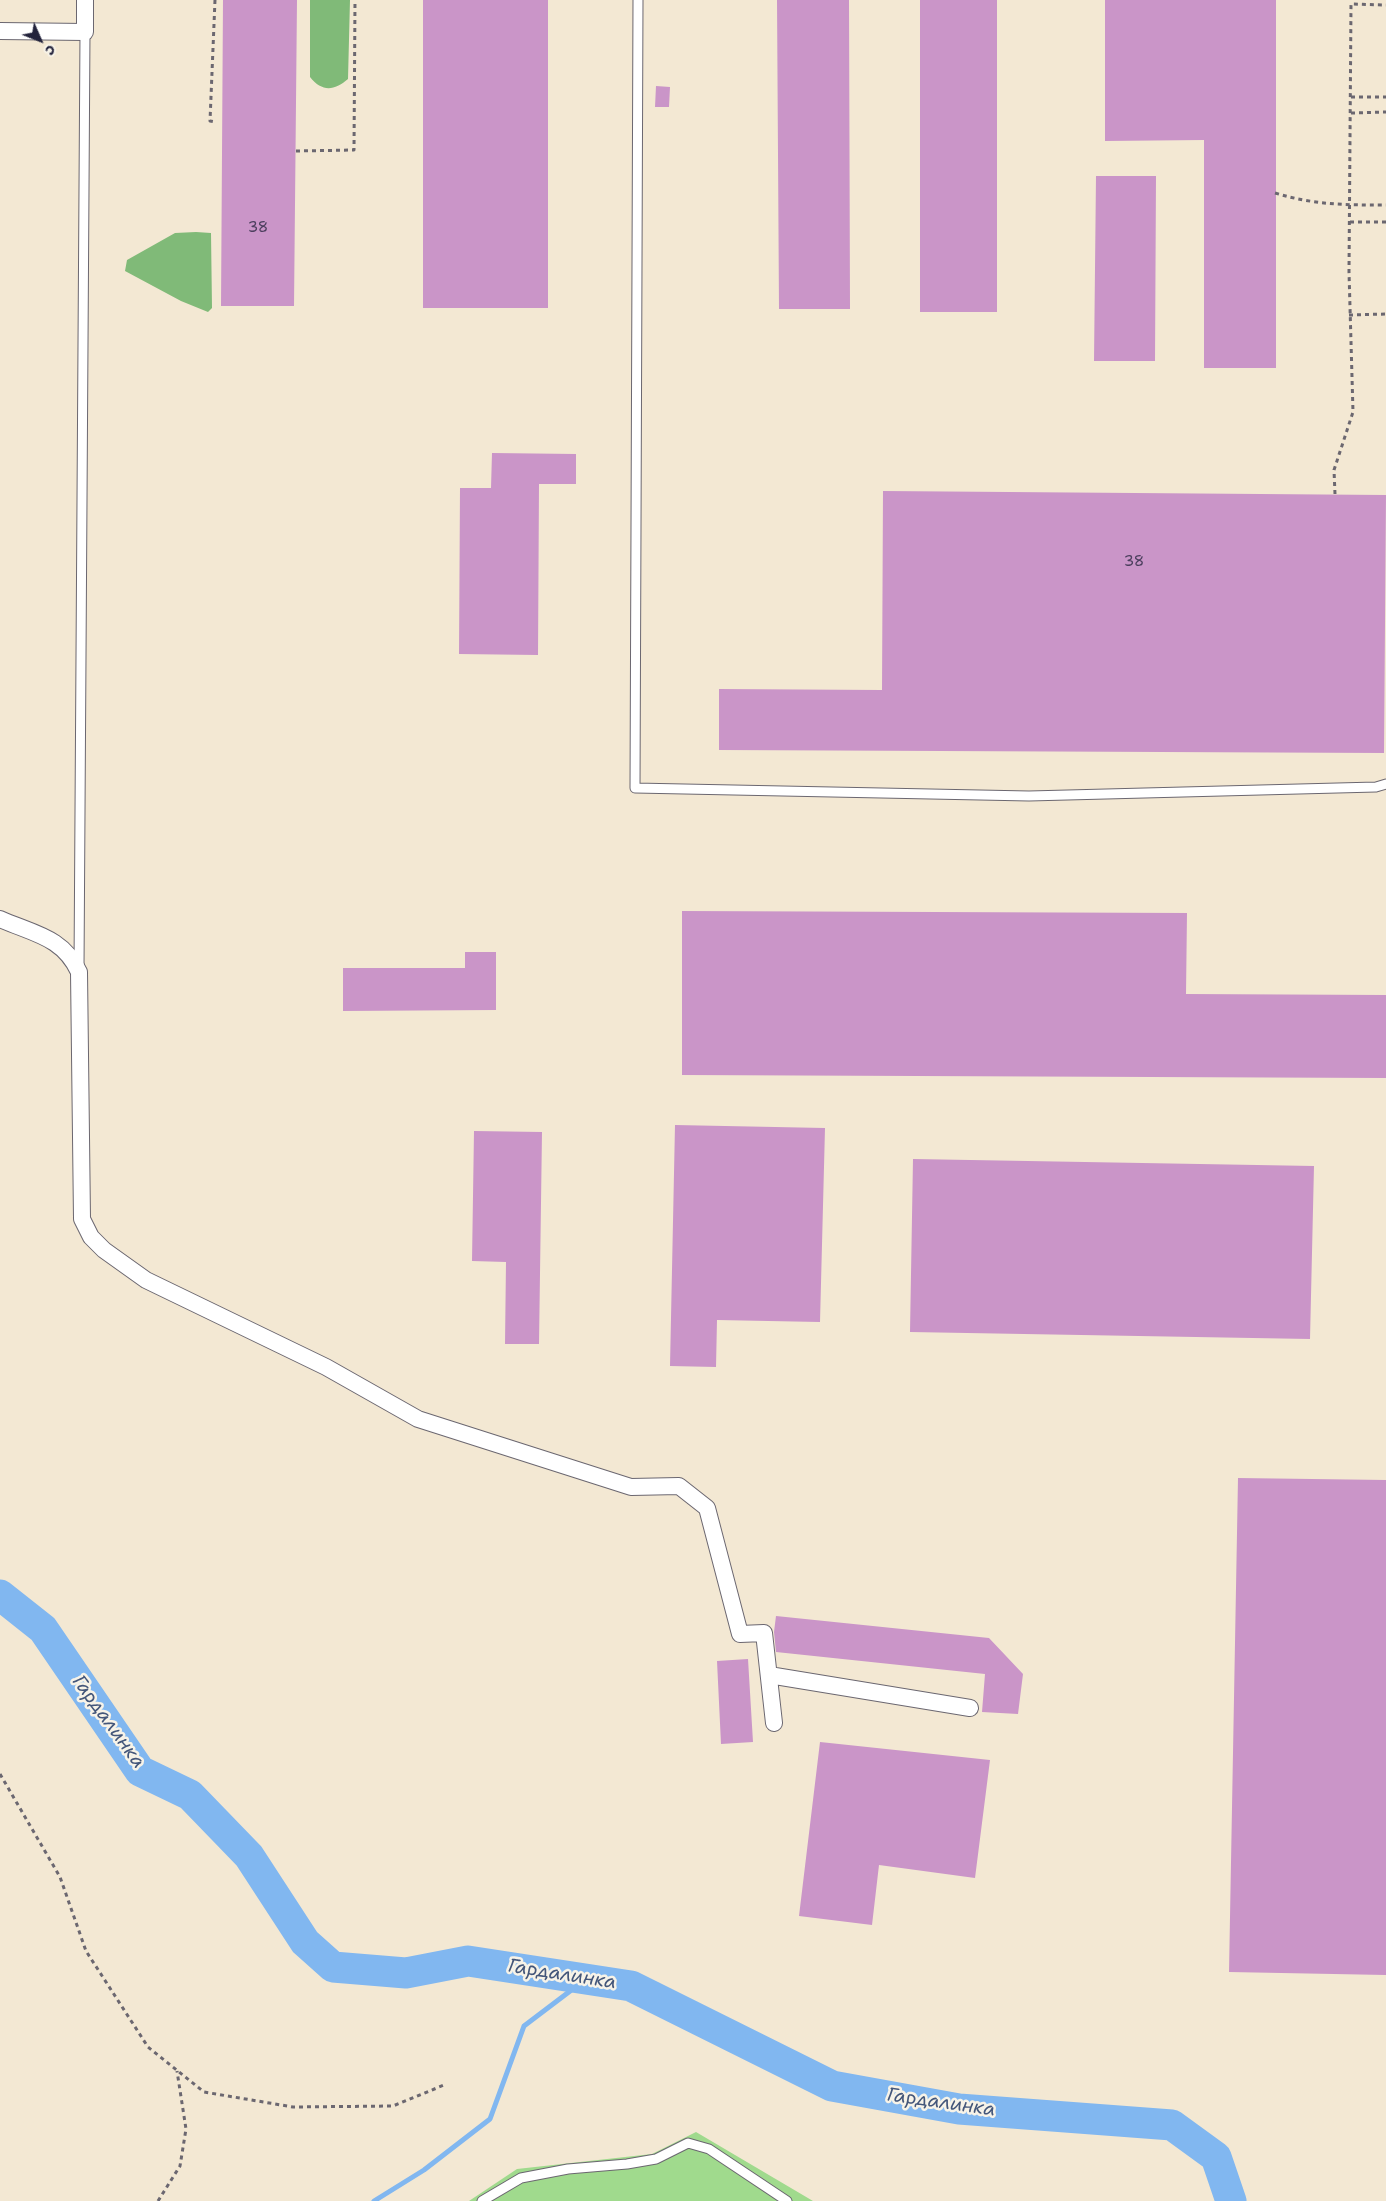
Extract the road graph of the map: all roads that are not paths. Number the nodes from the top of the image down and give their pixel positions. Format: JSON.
{"nodes":[{"id":1,"x":85,"y":0,"type":"edge"},
{"id":2,"x":638,"y":0,"type":"edge"},
{"id":3,"x":0,"y":31,"type":"edge"},
{"id":4,"x":85,"y":32,"type":"junction"},
{"id":5,"x":1386,"y":784,"type":"edge"},
{"id":6,"x":0,"y":919,"type":"edge"},
{"id":7,"x":79,"y":972,"type":"junction"},
{"id":8,"x":769,"y":1675,"type":"junction"},
{"id":9,"x":970,"y":1708,"type":"dead end"},
{"id":10,"x":774,"y":1723,"type":"dead end"},
{"id":11,"x":482,"y":2201,"type":"edge"},
{"id":12,"x":787,"y":2201,"type":"edge"}],
"edges":[{"from":1,"to":4,"type":"street"},
{"from":2,"to":5,"type":"lane"},
{"from":3,"to":4,"type":"street"},
{"from":4,"to":7,"type":"lane"},
{"from":6,"to":7,"type":"street"},
{"from":7,"to":8,"type":"street"},
{"from":8,"to":9,"type":"street"},
{"from":8,"to":10,"type":"street"},
{"from":11,"to":12,"type":"lane"}]}
